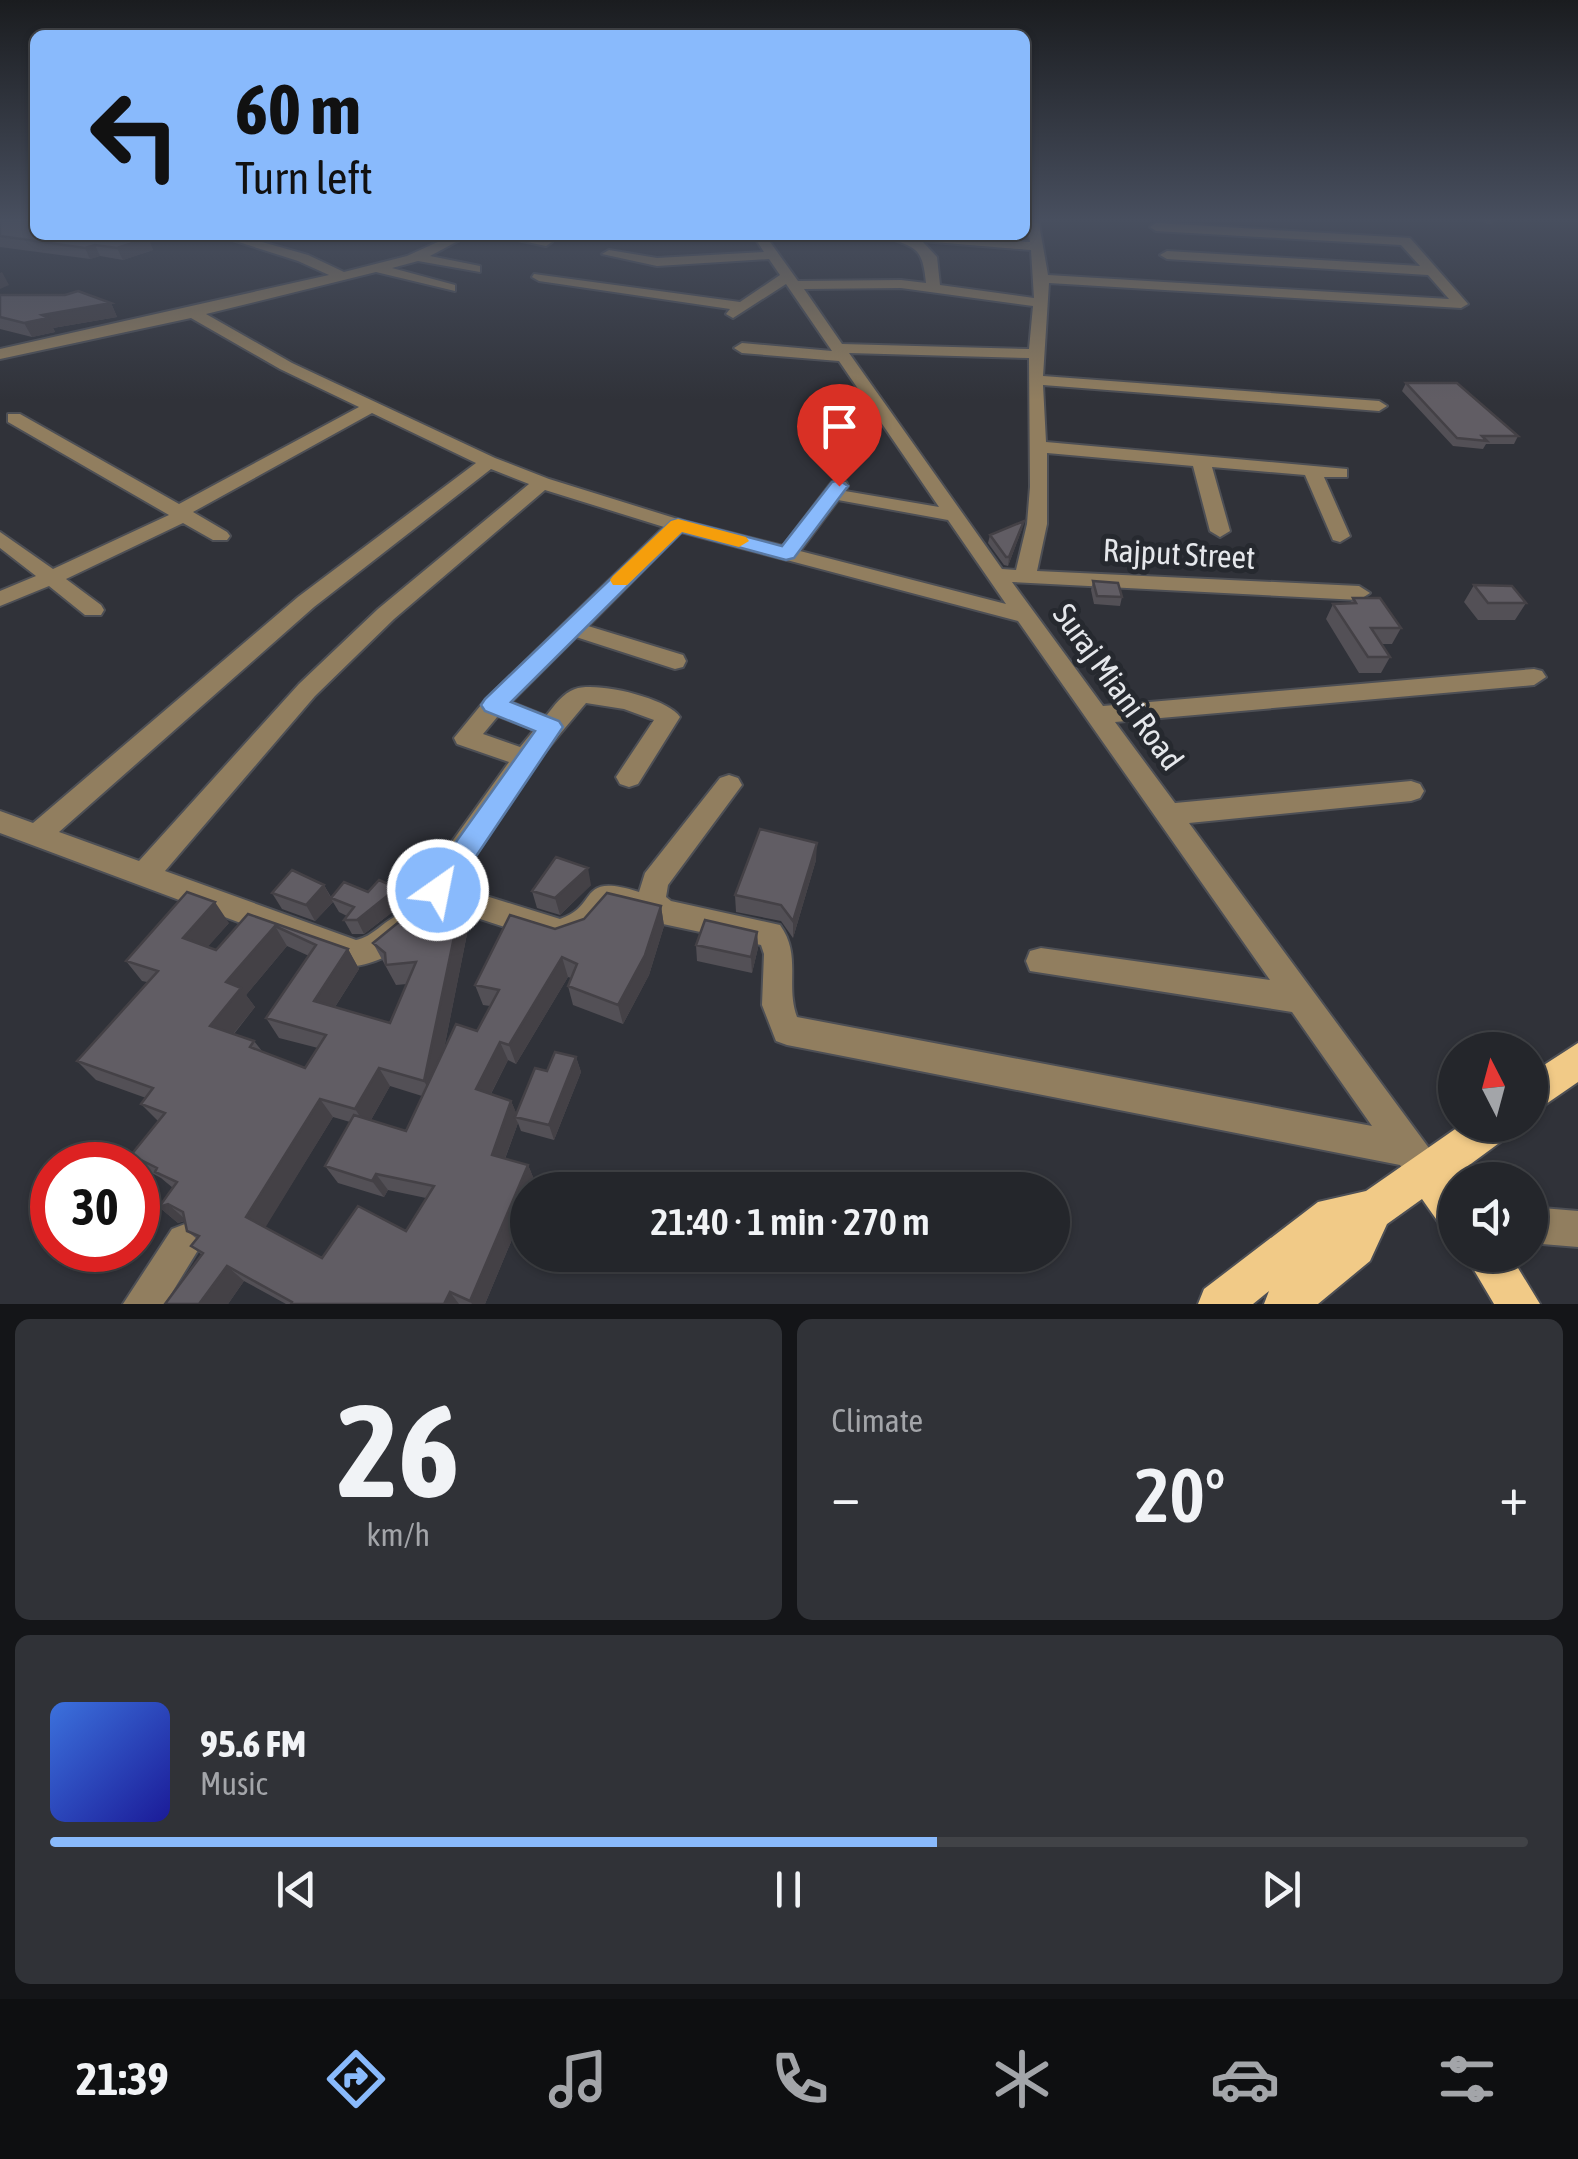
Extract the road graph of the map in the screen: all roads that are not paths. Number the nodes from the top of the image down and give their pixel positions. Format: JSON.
{"nodes":[{"id":1,"x":330,"y":279,"type":"edge"},
{"id":2,"x":416,"y":279,"type":"edge"},
{"id":3,"x":558,"y":279,"type":"edge"},
{"id":4,"x":932,"y":279,"type":"edge"},
{"id":5,"x":1042,"y":279,"type":"joint"},
{"id":6,"x":1176,"y":279,"type":"edge"},
{"id":7,"x":1441,"y":279,"type":"edge"},
{"id":8,"x":791,"y":281,"type":"junction"},
{"id":9,"x":1179,"y":287,"type":"junction"},
{"id":10,"x":450,"y":288,"type":"dead end"},
{"id":11,"x":933,"y":289,"type":"junction"},
{"id":12,"x":1040,"y":303,"type":"junction"},
{"id":13,"x":743,"y":307,"type":"junction"},
{"id":14,"x":193,"y":312,"type":"junction"},
{"id":15,"x":724,"y":320,"type":"dead end"},
{"id":16,"x":742,"y":348,"type":"dead end"},
{"id":17,"x":841,"y":352,"type":"junction"},
{"id":18,"x":0,"y":354,"type":"edge"},
{"id":19,"x":1037,"y":354,"type":"junction"},
{"id":20,"x":1035,"y":380,"type":"junction"},
{"id":21,"x":372,"y":406,"type":"junction"},
{"id":22,"x":1379,"y":406,"type":"dead end"},
{"id":23,"x":14,"y":418,"type":"dead end"},
{"id":24,"x":1038,"y":446,"type":"junction"},
{"id":25,"x":1201,"y":460,"type":"junction"},
{"id":26,"x":489,"y":462,"type":"junction"},
{"id":27,"x":1312,"y":470,"type":"junction"},
{"id":28,"x":1341,"y":472,"type":"dead end"},
{"id":29,"x":542,"y":483,"type":"junction"},
{"id":30,"x":180,"y":514,"type":"junction"},
{"id":31,"x":956,"y":516,"type":"junction"},
{"id":32,"x":678,"y":525,"type":"junction"},
{"id":33,"x":1220,"y":531,"type":"dead end"},
{"id":34,"x":220,"y":536,"type":"dead end"},
{"id":35,"x":1340,"y":536,"type":"dead end"},
{"id":36,"x":0,"y":538,"type":"edge"},
{"id":37,"x":786,"y":554,"type":"junction"},
{"id":38,"x":996,"y":574,"type":"junction"},
{"id":39,"x":50,"y":576,"type":"junction"},
{"id":40,"x":1025,"y":576,"type":"junction"},
{"id":41,"x":1360,"y":593,"type":"edge"},
{"id":42,"x":0,"y":600,"type":"edge"},
{"id":43,"x":93,"y":610,"type":"dead end"},
{"id":44,"x":1026,"y":616,"type":"junction"},
{"id":45,"x":571,"y":628,"type":"junction"},
{"id":46,"x":675,"y":661,"type":"dead end"},
{"id":47,"x":1534,"y":677,"type":"dead end"},
{"id":48,"x":494,"y":705,"type":"junction"},
{"id":49,"x":1098,"y":716,"type":"junction"},
{"id":50,"x":550,"y":727,"type":"junction"},
{"id":51,"x":527,"y":759,"type":"junction"},
{"id":52,"x":629,"y":777,"type":"dead end"},
{"id":53,"x":729,"y":785,"type":"dead end"},
{"id":54,"x":1411,"y":792,"type":"dead end"},
{"id":55,"x":1169,"y":814,"type":"junction"},
{"id":56,"x":0,"y":822,"type":"edge"},
{"id":57,"x":36,"y":836,"type":"junction"},
{"id":58,"x":144,"y":875,"type":"junction"},
{"id":59,"x":441,"y":894,"type":"junction"},
{"id":60,"x":654,"y":907,"type":"junction"},
{"id":61,"x":1041,"y":961,"type":"dead end"},
{"id":62,"x":1302,"y":1000,"type":"junction"},
{"id":63,"x":1578,"y":1060,"type":"edge"},
{"id":64,"x":1548,"y":1083,"type":"edge"},
{"id":65,"x":1459,"y":1142,"type":"edge"},
{"id":66,"x":1419,"y":1162,"type":"junction"},
{"id":67,"x":1438,"y":1188,"type":"edge"},
{"id":68,"x":1374,"y":1210,"type":"junction"},
{"id":69,"x":1548,"y":1227,"type":"edge"},
{"id":70,"x":1578,"y":1230,"type":"edge"},
{"id":71,"x":185,"y":1242,"type":"edge"},
{"id":72,"x":1497,"y":1272,"type":"edge"},
{"id":73,"x":142,"y":1304,"type":"edge"},
{"id":74,"x":1218,"y":1304,"type":"edge"},
{"id":75,"x":1285,"y":1304,"type":"edge"},
{"id":76,"x":1520,"y":1304,"type":"edge"}],
"edges":[{"from":1,"to":14,"type":"street"},
{"from":2,"to":10,"type":"street"},
{"from":3,"to":13,"type":"street"},
{"from":4,"to":11,"type":"street"},
{"from":5,"to":9,"type":"street"},
{"from":5,"to":12,"type":"street"},
{"from":6,"to":9,"type":"street"},
{"from":7,"to":9,"type":"street"},
{"from":8,"to":11,"type":"street"},
{"from":8,"to":13,"type":"street"},
{"from":8,"to":17,"type":"street","name":"Suraj Miani Road"},
{"from":11,"to":12,"type":"street"},
{"from":12,"to":19,"type":"street"},
{"from":13,"to":15,"type":"street"},
{"from":14,"to":18,"type":"street"},
{"from":14,"to":21,"type":"street"},
{"from":16,"to":17,"type":"street"},
{"from":17,"to":19,"type":"street"},
{"from":17,"to":31,"type":"street","name":"Suraj Miani Road"},
{"from":19,"to":20,"type":"street"},
{"from":20,"to":22,"type":"street"},
{"from":20,"to":24,"type":"street"},
{"from":21,"to":26,"type":"street"},
{"from":21,"to":30,"type":"street"},
{"from":23,"to":30,"type":"street"},
{"from":24,"to":25,"type":"street"},
{"from":24,"to":40,"type":"street"},
{"from":25,"to":27,"type":"street"},
{"from":25,"to":33,"type":"street"},
{"from":26,"to":29,"type":"street"},
{"from":26,"to":57,"type":"street"},
{"from":27,"to":28,"type":"street"},
{"from":27,"to":35,"type":"street"},
{"from":29,"to":32,"type":"street"},
{"from":29,"to":58,"type":"street"},
{"from":30,"to":34,"type":"street"},
{"from":30,"to":39,"type":"street"},
{"from":31,"to":37,"type":"street"},
{"from":31,"to":38,"type":"street","name":"Suraj Miani Road"},
{"from":32,"to":37,"type":"street"},
{"from":32,"to":45,"type":"street"},
{"from":36,"to":39,"type":"street"},
{"from":37,"to":44,"type":"street"},
{"from":38,"to":40,"type":"street","name":"Rajput Street"},
{"from":38,"to":44,"type":"street","name":"Suraj Miani Road"},
{"from":39,"to":42,"type":"street"},
{"from":39,"to":43,"type":"street"},
{"from":40,"to":41,"type":"street","name":"Rajput Street"},
{"from":44,"to":49,"type":"street","name":"Suraj Miani Road"},
{"from":45,"to":46,"type":"street"},
{"from":45,"to":48,"type":"street"},
{"from":47,"to":49,"type":"street"},
{"from":48,"to":50,"type":"street"},
{"from":48,"to":51,"type":"street"},
{"from":49,"to":55,"type":"street","name":"Suraj Miani Road"},
{"from":50,"to":51,"type":"street"},
{"from":50,"to":52,"type":"street"},
{"from":51,"to":59,"type":"street"},
{"from":53,"to":60,"type":"street"},
{"from":54,"to":55,"type":"street"},
{"from":55,"to":62,"type":"street","name":"Suraj Miani Road"},
{"from":56,"to":57,"type":"street"},
{"from":57,"to":58,"type":"street"},
{"from":58,"to":59,"type":"street"},
{"from":59,"to":60,"type":"street"},
{"from":60,"to":66,"type":"street"},
{"from":61,"to":62,"type":"street"},
{"from":62,"to":66,"type":"street","name":"Suraj Miani Road"},
{"from":63,"to":64,"type":"main road"},
{"from":65,"to":66,"type":"main road"},
{"from":66,"to":67,"type":"main road"},
{"from":66,"to":68,"type":"main road"},
{"from":68,"to":74,"type":"main road"},
{"from":68,"to":75,"type":"main road"},
{"from":69,"to":70,"type":"street"},
{"from":71,"to":73,"type":"street"},
{"from":72,"to":76,"type":"main road"}]}
